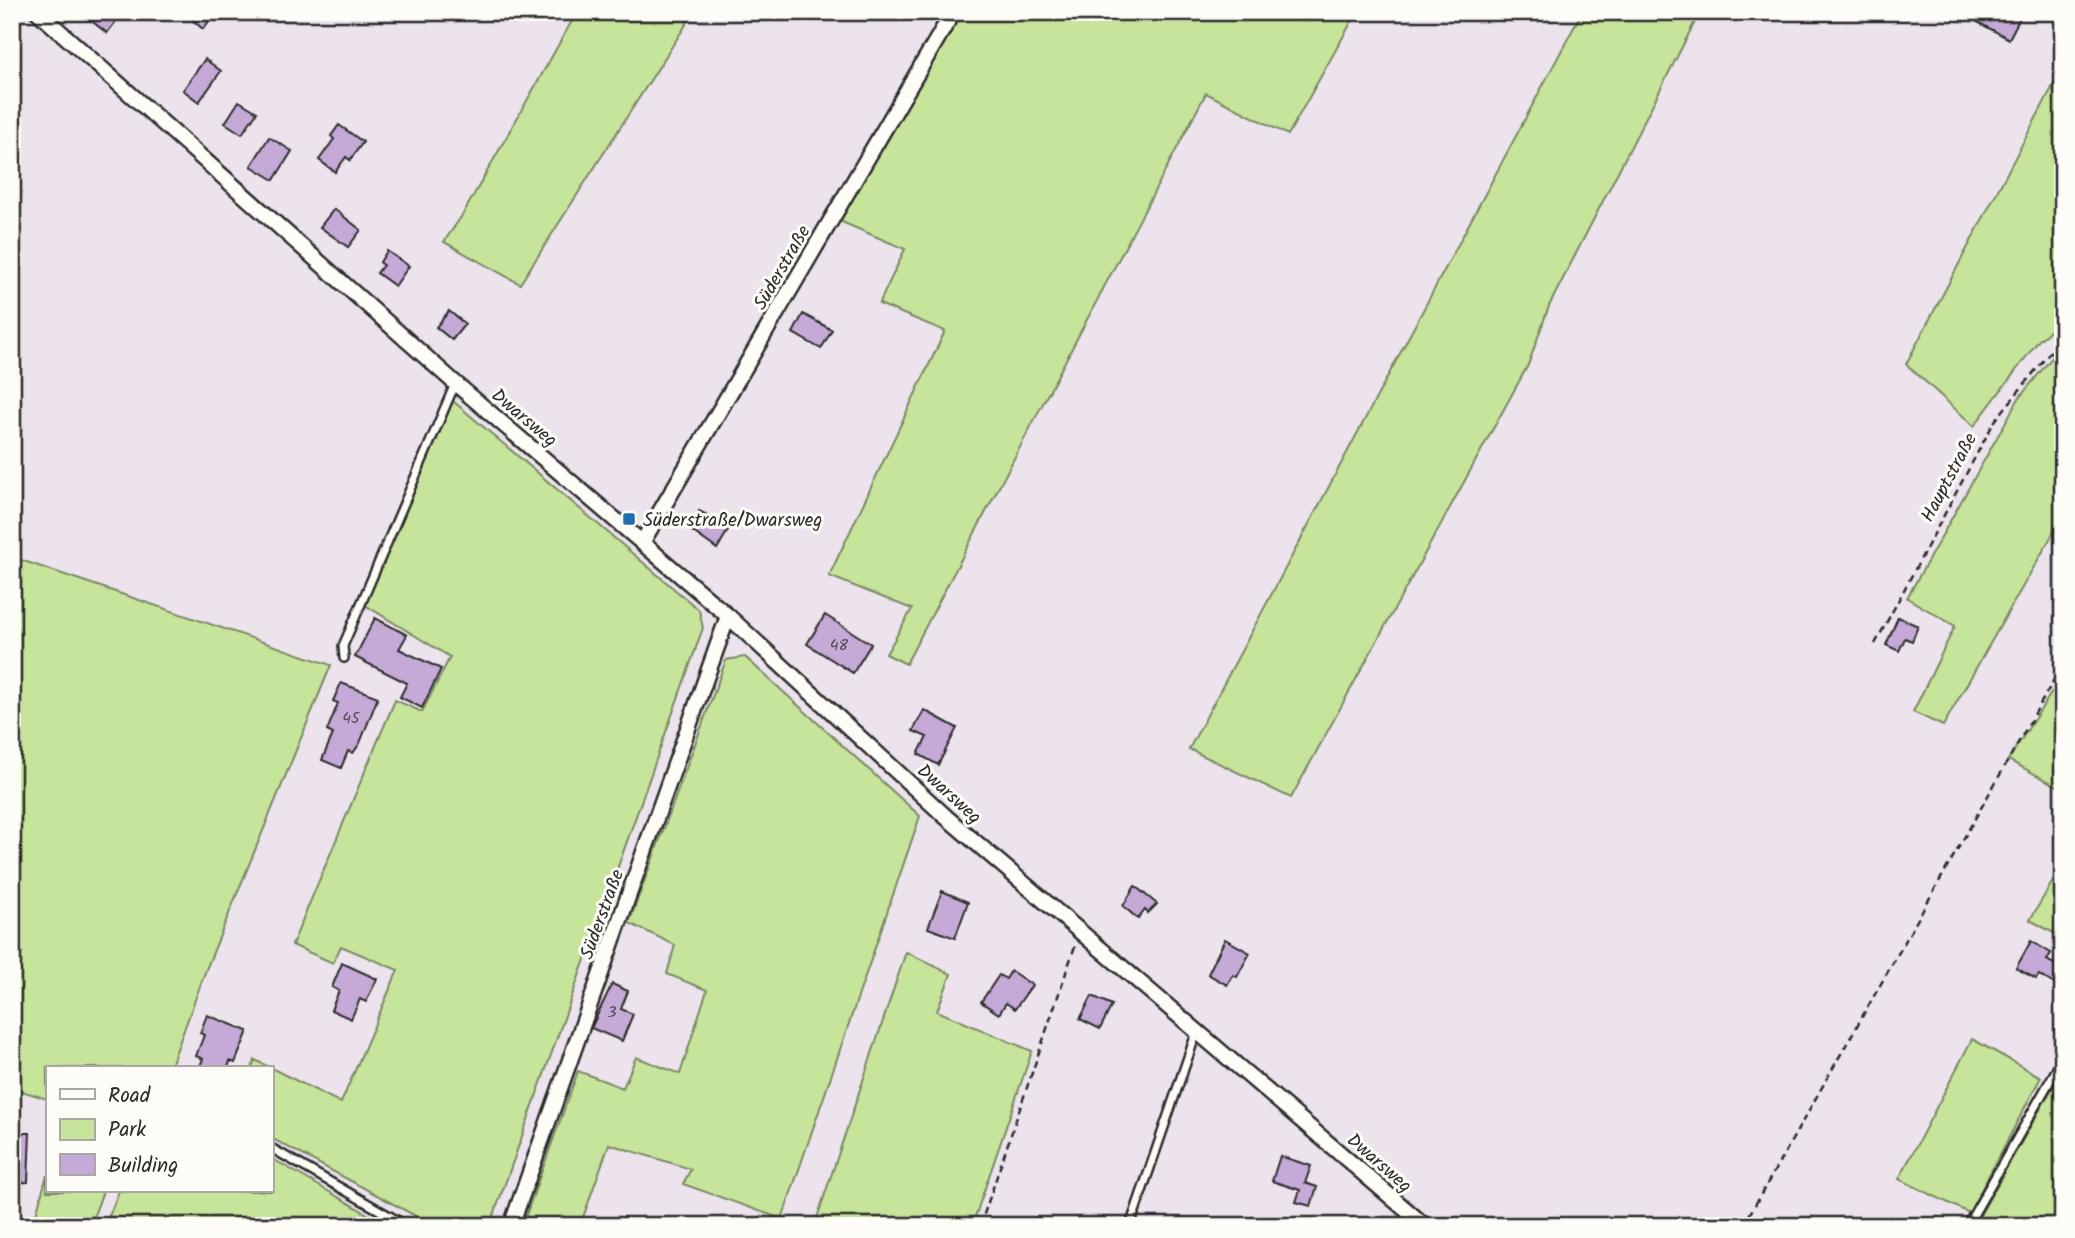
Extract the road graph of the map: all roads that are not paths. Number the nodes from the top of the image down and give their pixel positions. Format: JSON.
{"nodes":[{"id":1,"x":38,"y":12,"type":"edge"},
{"id":2,"x":953,"y":12,"type":"edge"},
{"id":3,"x":455,"y":383,"type":"junction"},
{"id":4,"x":643,"y":541,"type":"junction"},
{"id":5,"x":728,"y":616,"type":"junction"},
{"id":6,"x":344,"y":658,"type":"dead end"},
{"id":7,"x":1197,"y":1030,"type":"junction"},
{"id":8,"x":2063,"y":1058,"type":"edge"},
{"id":9,"x":273,"y":1150,"type":"edge"},
{"id":10,"x":407,"y":1226,"type":"edge"},
{"id":11,"x":511,"y":1226,"type":"edge"},
{"id":12,"x":1130,"y":1226,"type":"edge"},
{"id":13,"x":1425,"y":1226,"type":"edge"},
{"id":14,"x":1967,"y":1226,"type":"edge"}],
"edges":[{"from":1,"to":3,"type":"street","name":"Dwarsweg"},
{"from":2,"to":4,"type":"street","name":"Süderstraße"},
{"from":3,"to":4,"type":"street","name":"Dwarsweg"},
{"from":3,"to":6,"type":"lane"},
{"from":4,"to":5,"type":"street","name":"Dwarsweg"},
{"from":5,"to":7,"type":"street","name":"Dwarsweg"},
{"from":5,"to":11,"type":"street","name":"Süderstraße"},
{"from":7,"to":12,"type":"lane"},
{"from":7,"to":13,"type":"street","name":"Dwarsweg"},
{"from":8,"to":14,"type":"lane"},
{"from":9,"to":10,"type":"lane"}]}
